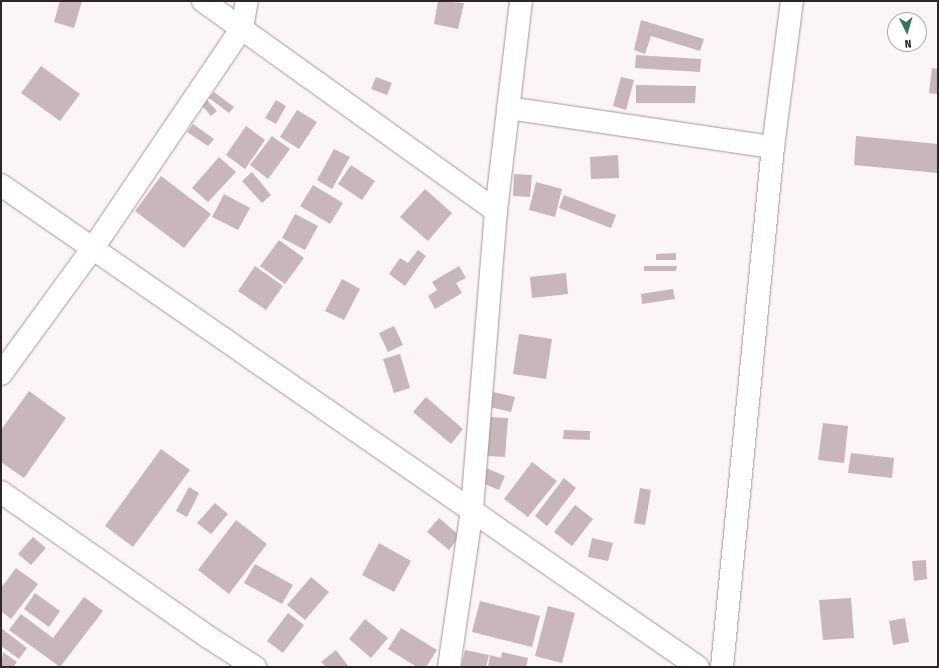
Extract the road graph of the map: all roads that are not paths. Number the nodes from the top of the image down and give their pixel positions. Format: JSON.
{"nodes":[{"id":1,"x":203,"y":1,"type":"edge"},
{"id":2,"x":248,"y":1,"type":"edge"},
{"id":3,"x":521,"y":1,"type":"edge"},
{"id":4,"x":792,"y":1,"type":"edge"},
{"id":5,"x":242,"y":28,"type":"junction"},
{"id":6,"x":508,"y":108,"type":"junction"},
{"id":7,"x":773,"y":147,"type":"junction"},
{"id":8,"x":1,"y":185,"type":"edge"},
{"id":9,"x":496,"y":211,"type":"junction"},
{"id":10,"x":93,"y":248,"type":"junction"},
{"id":11,"x":1,"y":374,"type":"edge"},
{"id":12,"x":1,"y":492,"type":"edge"},
{"id":13,"x":472,"y":509,"type":"junction"},
{"id":14,"x":255,"y":667,"type":"edge"},
{"id":15,"x":449,"y":667,"type":"edge"},
{"id":16,"x":698,"y":667,"type":"edge"},
{"id":17,"x":722,"y":667,"type":"edge"}],
"edges":[{"from":1,"to":5,"type":"street"},
{"from":2,"to":5,"type":"street"},
{"from":3,"to":6,"type":"street"},
{"from":4,"to":7,"type":"street"},
{"from":5,"to":9,"type":"street"},
{"from":5,"to":10,"type":"street"},
{"from":6,"to":7,"type":"street"},
{"from":6,"to":9,"type":"street"},
{"from":7,"to":17,"type":"street"},
{"from":8,"to":10,"type":"street"},
{"from":9,"to":13,"type":"street"},
{"from":10,"to":11,"type":"street"},
{"from":10,"to":13,"type":"street"},
{"from":12,"to":14,"type":"street"},
{"from":13,"to":15,"type":"street"},
{"from":13,"to":16,"type":"street"}]}
